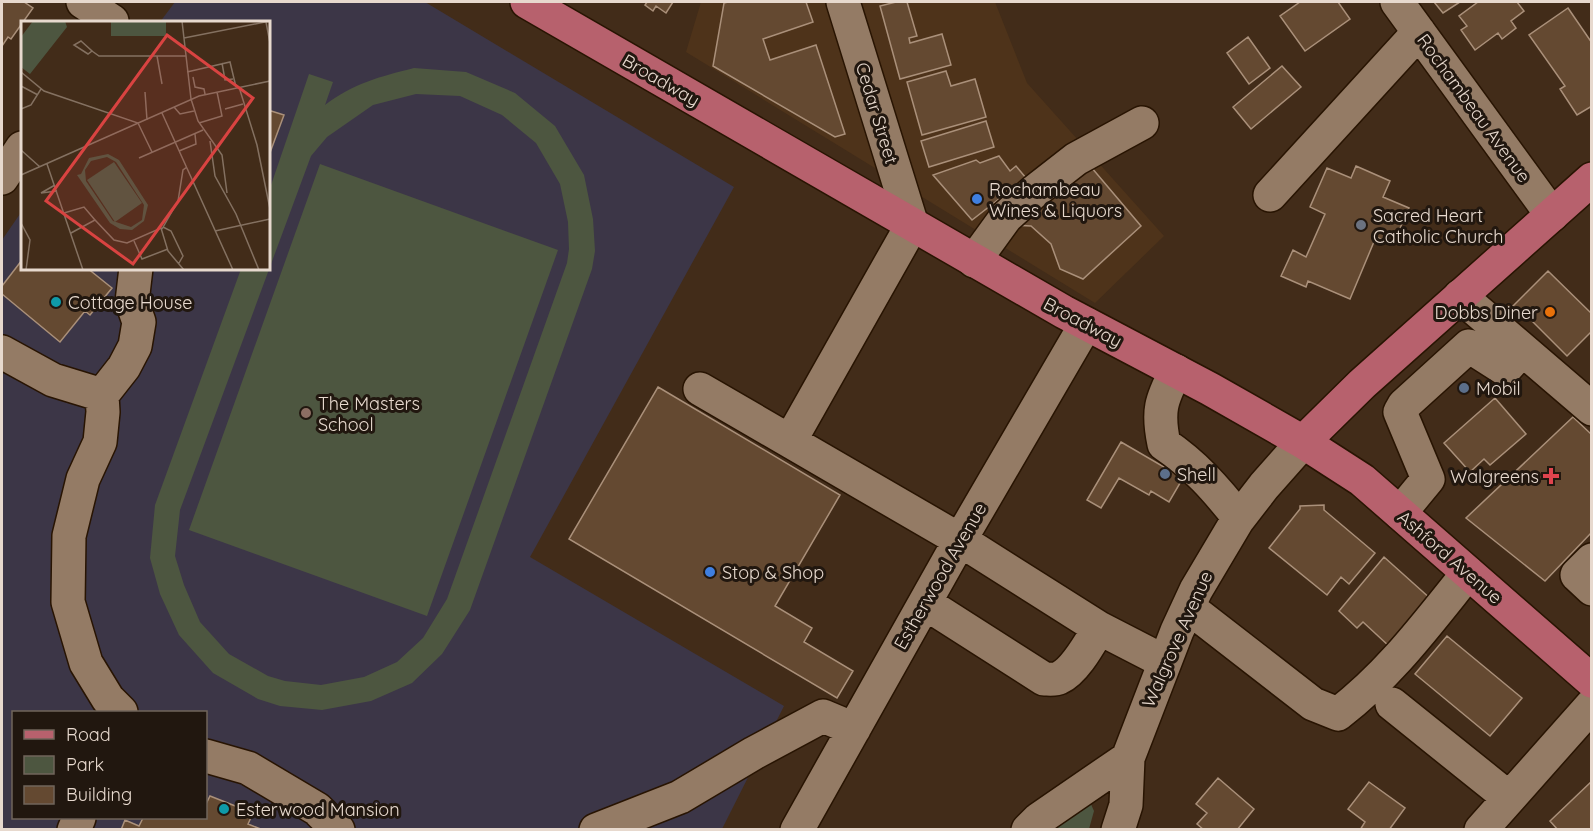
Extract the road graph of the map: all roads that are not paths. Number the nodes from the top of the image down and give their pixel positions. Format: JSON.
{"nodes":[{"id":1,"x":83,"y":2,"type":"edge"},
{"id":2,"x":527,"y":2,"type":"edge"},
{"id":3,"x":843,"y":2,"type":"edge"},
{"id":4,"x":1397,"y":2,"type":"edge"},
{"id":5,"x":116,"y":15,"type":"edge"},
{"id":6,"x":1419,"y":32,"type":"junction"},
{"id":7,"x":1142,"y":123,"type":"dead end"},
{"id":8,"x":1592,"y":179,"type":"edge"},
{"id":9,"x":1270,"y":195,"type":"dead end"},
{"id":10,"x":1552,"y":215,"type":"junction"},
{"id":11,"x":912,"y":225,"type":"junction"},
{"id":12,"x":974,"y":261,"type":"junction"},
{"id":13,"x":136,"y":270,"type":"edge"},
{"id":14,"x":1460,"y":296,"type":"junction"},
{"id":15,"x":1086,"y":324,"type":"junction"},
{"id":16,"x":1424,"y":328,"type":"junction"},
{"id":17,"x":1522,"y":350,"type":"junction"},
{"id":18,"x":2,"y":352,"type":"edge"},
{"id":19,"x":1455,"y":359,"type":"junction"},
{"id":20,"x":1176,"y":371,"type":"junction"},
{"id":21,"x":700,"y":389,"type":"dead end"},
{"id":22,"x":102,"y":395,"type":"junction"},
{"id":23,"x":1592,"y":409,"type":"edge"},
{"id":24,"x":790,"y":441,"type":"junction"},
{"id":25,"x":1303,"y":442,"type":"junction"},
{"id":26,"x":1400,"y":513,"type":"junction"},
{"id":27,"x":1239,"y":519,"type":"junction"},
{"id":28,"x":960,"y":540,"type":"junction"},
{"id":29,"x":1592,"y":560,"type":"edge"},
{"id":30,"x":1468,"y":573,"type":"junction"},
{"id":31,"x":1592,"y":589,"type":"edge"},
{"id":32,"x":925,"y":603,"type":"junction"},
{"id":33,"x":1188,"y":607,"type":"junction"},
{"id":34,"x":1099,"y":628,"type":"junction"},
{"id":35,"x":1165,"y":662,"type":"junction"},
{"id":36,"x":1588,"y":670,"type":"edge"},
{"id":37,"x":1392,"y":704,"type":"dead end"},
{"id":38,"x":1592,"y":705,"type":"edge"},
{"id":39,"x":120,"y":711,"type":"edge"},
{"id":40,"x":854,"y":729,"type":"junction"},
{"id":41,"x":207,"y":756,"type":"edge"},
{"id":42,"x":1128,"y":758,"type":"junction"},
{"id":43,"x":1509,"y":798,"type":"junction"},
{"id":44,"x":339,"y":830,"type":"edge"},
{"id":45,"x":596,"y":830,"type":"edge"},
{"id":46,"x":797,"y":830,"type":"edge"},
{"id":47,"x":1028,"y":830,"type":"edge"},
{"id":48,"x":1118,"y":830,"type":"edge"},
{"id":49,"x":1481,"y":830,"type":"edge"}],
"edges":[{"from":1,"to":5,"type":"street"},
{"from":2,"to":11,"type":"main road","name":"Broadway"},
{"from":3,"to":11,"type":"street","name":"Cedar Street"},
{"from":4,"to":6,"type":"street","name":"Rochambeau Avenue"},
{"from":6,"to":9,"type":"street"},
{"from":6,"to":10,"type":"street","name":"Rochambeau Avenue"},
{"from":7,"to":12,"type":"street"},
{"from":8,"to":10,"type":"main road"},
{"from":10,"to":14,"type":"main road"},
{"from":11,"to":12,"type":"main road","name":"Broadway"},
{"from":11,"to":24,"type":"street"},
{"from":12,"to":15,"type":"main road","name":"Broadway"},
{"from":13,"to":22,"type":"street"},
{"from":14,"to":16,"type":"main road"},
{"from":14,"to":17,"type":"street"},
{"from":15,"to":20,"type":"main road","name":"Broadway"},
{"from":15,"to":28,"type":"street","name":"Estherwood Avenue"},
{"from":16,"to":19,"type":"street"},
{"from":16,"to":25,"type":"main road"},
{"from":17,"to":19,"type":"street"},
{"from":17,"to":23,"type":"street"},
{"from":18,"to":22,"type":"street"},
{"from":19,"to":26,"type":"street"},
{"from":20,"to":25,"type":"main road","name":"Broadway"},
{"from":20,"to":27,"type":"street"},
{"from":21,"to":24,"type":"street"},
{"from":22,"to":39,"type":"street"},
{"from":24,"to":28,"type":"street"},
{"from":25,"to":26,"type":"main road","name":"Ashford Avenue"},
{"from":25,"to":27,"type":"street","name":"Walgrove Avenue"},
{"from":26,"to":30,"type":"main road","name":"Ashford Avenue"},
{"from":27,"to":33,"type":"street","name":"Walgrove Avenue"},
{"from":28,"to":32,"type":"street","name":"Estherwood Avenue"},
{"from":28,"to":34,"type":"street"},
{"from":29,"to":31,"type":"street"},
{"from":30,"to":33,"type":"street"},
{"from":30,"to":36,"type":"main road","name":"Ashford Avenue"},
{"from":32,"to":34,"type":"street"},
{"from":32,"to":40,"type":"street","name":"Estherwood Avenue"},
{"from":33,"to":35,"type":"street","name":"Walgrove Avenue"},
{"from":34,"to":35,"type":"street"},
{"from":35,"to":42,"type":"street","name":"Walgrove Avenue"},
{"from":37,"to":43,"type":"street"},
{"from":38,"to":43,"type":"street"},
{"from":40,"to":45,"type":"street"},
{"from":40,"to":46,"type":"street","name":"Estherwood Avenue"},
{"from":41,"to":44,"type":"street"},
{"from":42,"to":47,"type":"street"},
{"from":42,"to":48,"type":"street","name":"Walgrove Avenue"},
{"from":43,"to":49,"type":"street"}]}
